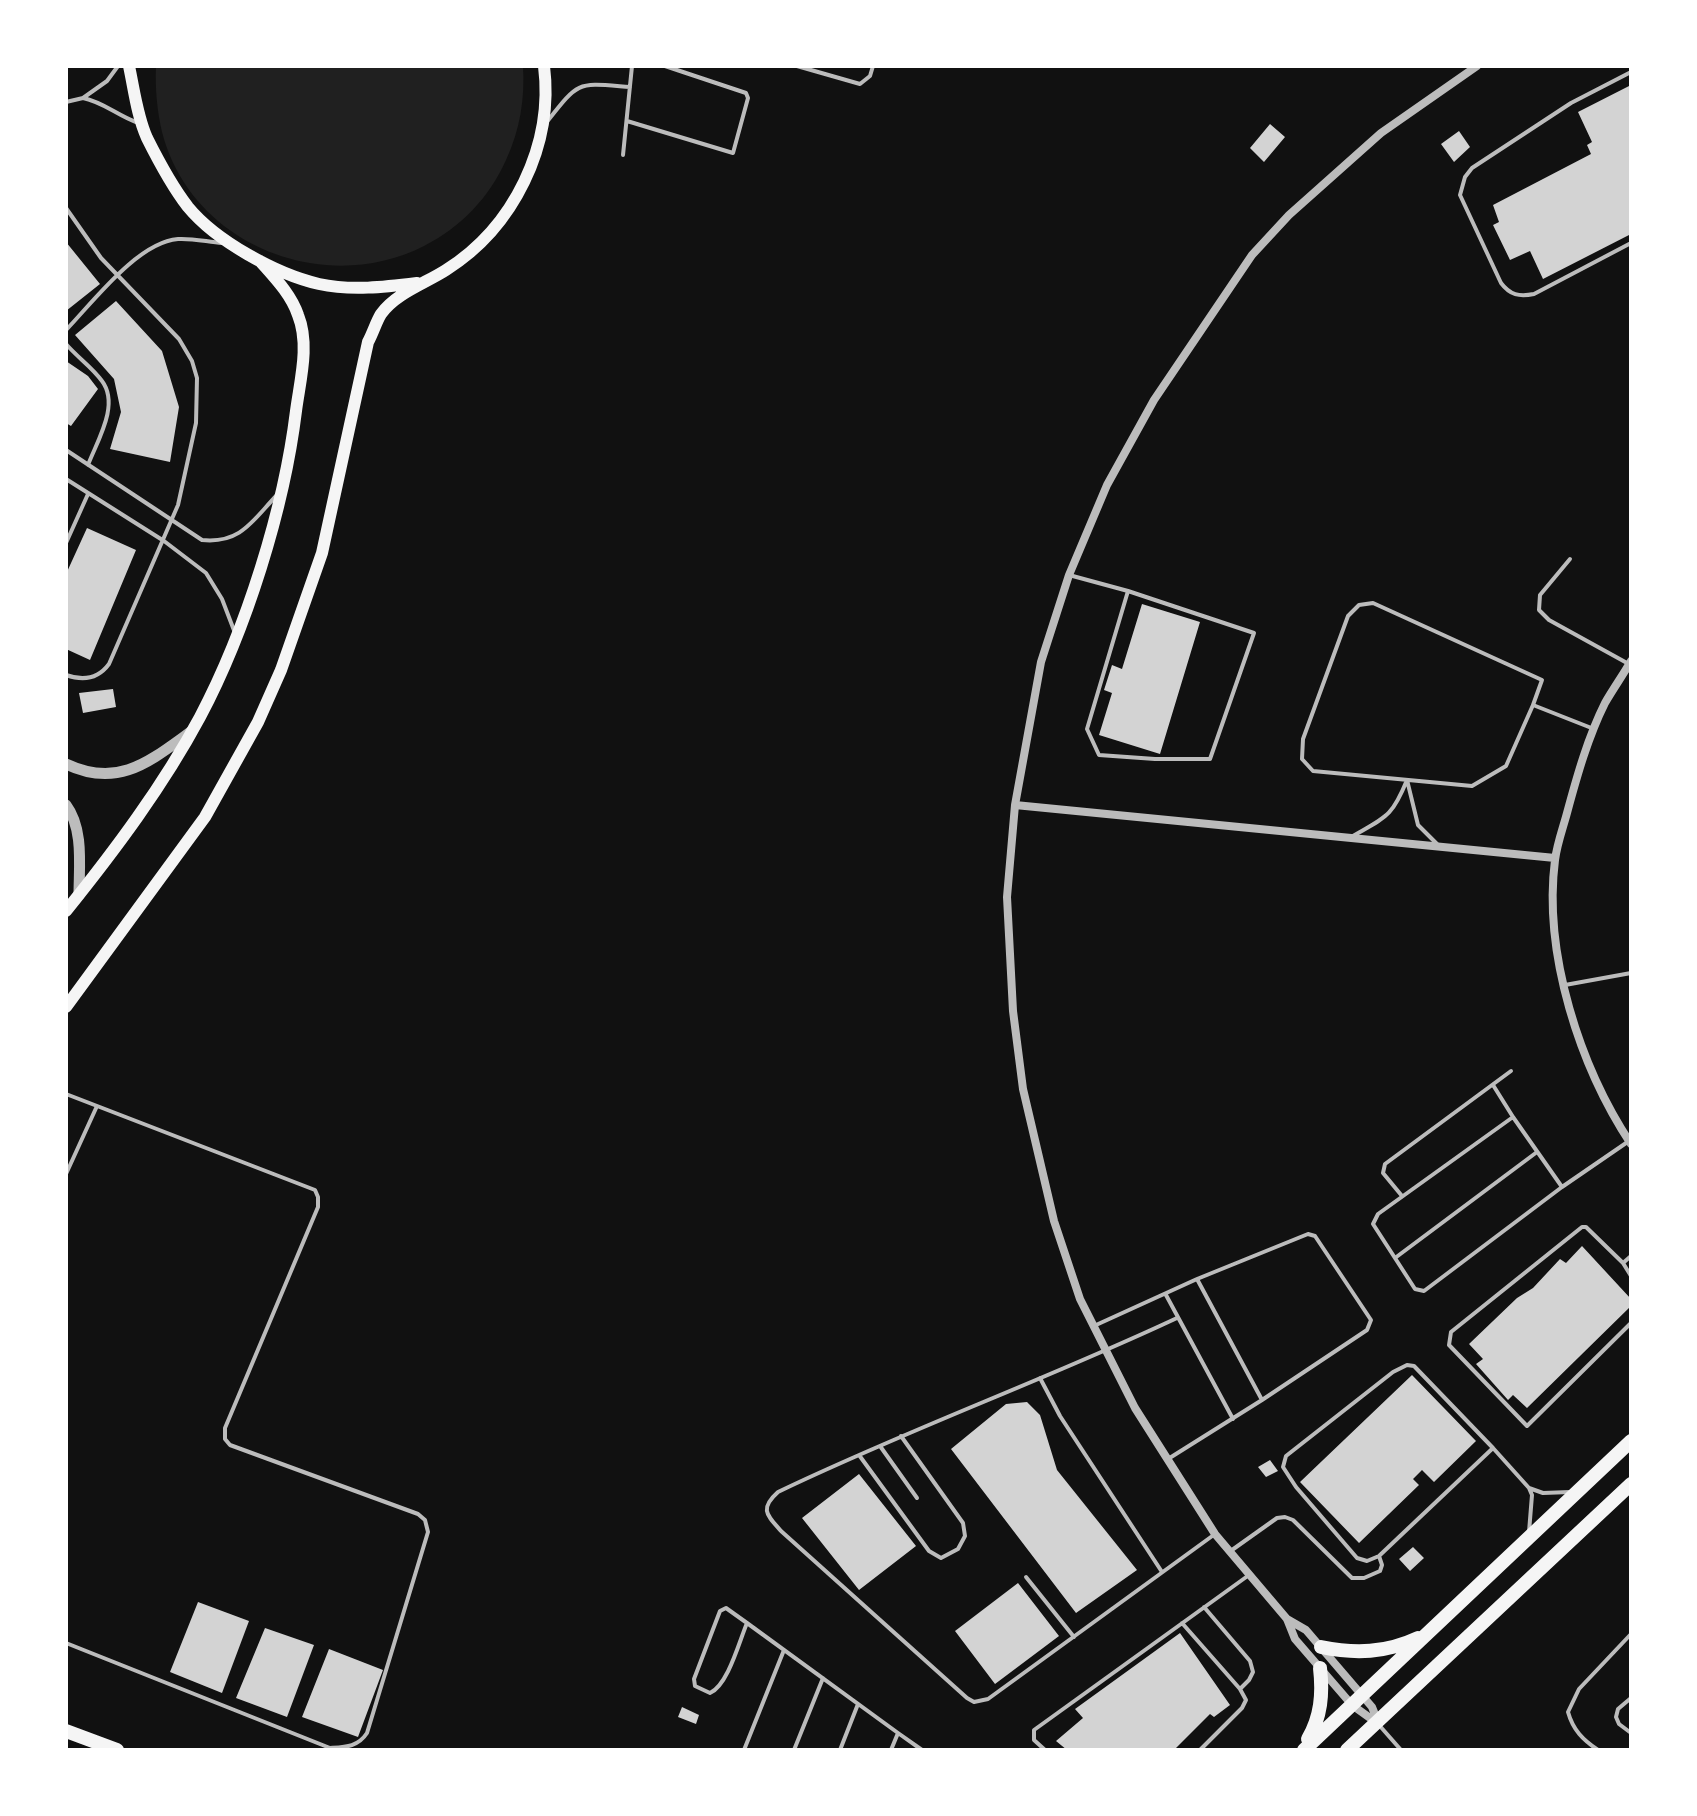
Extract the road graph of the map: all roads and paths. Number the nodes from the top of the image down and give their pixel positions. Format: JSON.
{"nodes":[{"id":1,"x":118,"y":66,"type":"edge"},
{"id":2,"x":129,"y":66,"type":"edge"},
{"id":3,"x":544,"y":66,"type":"edge"},
{"id":4,"x":632,"y":66,"type":"edge"},
{"id":5,"x":665,"y":66,"type":"edge"},
{"id":6,"x":797,"y":66,"type":"edge"},
{"id":7,"x":873,"y":66,"type":"edge"},
{"id":8,"x":1477,"y":66,"type":"edge"},
{"id":9,"x":1631,"y":72,"type":"edge"},
{"id":10,"x":630,"y":87,"type":"junction"},
{"id":11,"x":83,"y":98,"type":"junction"},
{"id":12,"x":66,"y":102,"type":"edge"},
{"id":13,"x":627,"y":121,"type":"junction"},
{"id":14,"x":143,"y":123,"type":"junction"},
{"id":15,"x":543,"y":127,"type":"junction"},
{"id":16,"x":623,"y":155,"type":"dead end"},
{"id":17,"x":66,"y":208,"type":"edge"},
{"id":18,"x":1631,"y":243,"type":"edge"},
{"id":19,"x":232,"y":244,"type":"junction"},
{"id":20,"x":260,"y":261,"type":"junction"},
{"id":21,"x":118,"y":276,"type":"junction"},
{"id":22,"x":420,"y":282,"type":"junction"},
{"id":23,"x":66,"y":330,"type":"edge"},
{"id":24,"x":66,"y":344,"type":"edge"},
{"id":25,"x":66,"y":450,"type":"edge"},
{"id":26,"x":88,"y":465,"type":"junction"},
{"id":27,"x":66,"y":479,"type":"edge"},
{"id":28,"x":283,"y":489,"type":"junction"},
{"id":29,"x":88,"y":493,"type":"junction"},
{"id":30,"x":172,"y":521,"type":"junction"},
{"id":31,"x":164,"y":541,"type":"junction"},
{"id":32,"x":66,"y":543,"type":"edge"},
{"id":33,"x":1570,"y":559,"type":"dead end"},
{"id":34,"x":1069,"y":575,"type":"junction"},
{"id":35,"x":1128,"y":591,"type":"junction"},
{"id":36,"x":236,"y":635,"type":"junction"},
{"id":37,"x":1630,"y":663,"type":"edge"},
{"id":38,"x":66,"y":675,"type":"edge"},
{"id":39,"x":1533,"y":705,"type":"junction"},
{"id":40,"x":1594,"y":729,"type":"junction"},
{"id":41,"x":192,"y":731,"type":"junction"},
{"id":42,"x":66,"y":764,"type":"edge"},
{"id":43,"x":1407,"y":780,"type":"junction"},
{"id":44,"x":66,"y":805,"type":"edge"},
{"id":45,"x":1015,"y":805,"type":"junction"},
{"id":46,"x":1350,"y":838,"type":"junction"},
{"id":47,"x":1439,"y":847,"type":"junction"},
{"id":48,"x":1555,"y":858,"type":"junction"},
{"id":49,"x":79,"y":895,"type":"junction"},
{"id":50,"x":66,"y":911,"type":"edge"},
{"id":51,"x":1631,"y":973,"type":"edge"},
{"id":52,"x":1562,"y":986,"type":"junction"},
{"id":53,"x":66,"y":1007,"type":"edge"},
{"id":54,"x":1511,"y":1071,"type":"dead end"},
{"id":55,"x":1492,"y":1084,"type":"junction"},
{"id":56,"x":66,"y":1094,"type":"edge"},
{"id":57,"x":97,"y":1106,"type":"junction"},
{"id":58,"x":1513,"y":1117,"type":"junction"},
{"id":59,"x":1630,"y":1143,"type":"edge"},
{"id":60,"x":1537,"y":1152,"type":"junction"},
{"id":61,"x":66,"y":1174,"type":"edge"},
{"id":62,"x":1562,"y":1187,"type":"junction"},
{"id":63,"x":1402,"y":1196,"type":"junction"},
{"id":64,"x":1631,"y":1256,"type":"edge"},
{"id":65,"x":1395,"y":1258,"type":"junction"},
{"id":66,"x":1623,"y":1263,"type":"junction"},
{"id":67,"x":1631,"y":1276,"type":"edge"},
{"id":68,"x":1197,"y":1279,"type":"junction"},
{"id":69,"x":1166,"y":1295,"type":"junction"},
{"id":70,"x":1177,"y":1318,"type":"junction"},
{"id":71,"x":1631,"y":1323,"type":"edge"},
{"id":72,"x":1093,"y":1326,"type":"junction"},
{"id":73,"x":1106,"y":1351,"type":"junction"},
{"id":74,"x":1040,"y":1378,"type":"junction"},
{"id":75,"x":1262,"y":1400,"type":"junction"},
{"id":76,"x":1233,"y":1419,"type":"junction"},
{"id":77,"x":901,"y":1436,"type":"junction"},
{"id":78,"x":1631,"y":1441,"type":"edge"},
{"id":79,"x":880,"y":1446,"type":"junction"},
{"id":80,"x":1493,"y":1448,"type":"junction"},
{"id":81,"x":859,"y":1455,"type":"junction"},
{"id":82,"x":1166,"y":1461,"type":"junction"},
{"id":83,"x":1631,"y":1484,"type":"edge"},
{"id":84,"x":1529,"y":1488,"type":"junction"},
{"id":85,"x":1578,"y":1491,"type":"junction"},
{"id":86,"x":917,"y":1498,"type":"dead end"},
{"id":87,"x":1215,"y":1534,"type":"junction"},
{"id":88,"x":1528,"y":1538,"type":"junction"},
{"id":89,"x":1230,"y":1552,"type":"junction"},
{"id":90,"x":1379,"y":1556,"type":"junction"},
{"id":91,"x":1162,"y":1572,"type":"junction"},
{"id":92,"x":1249,"y":1575,"type":"junction"},
{"id":93,"x":1026,"y":1577,"type":"dead end"},
{"id":94,"x":1204,"y":1607,"type":"junction"},
{"id":95,"x":1287,"y":1619,"type":"junction"},
{"id":96,"x":747,"y":1623,"type":"junction"},
{"id":97,"x":1182,"y":1623,"type":"junction"},
{"id":98,"x":1429,"y":1633,"type":"junction"},
{"id":99,"x":1631,"y":1634,"type":"edge"},
{"id":100,"x":1074,"y":1637,"type":"junction"},
{"id":101,"x":66,"y":1643,"type":"edge"},
{"id":102,"x":1321,"y":1647,"type":"junction"},
{"id":103,"x":784,"y":1650,"type":"junction"},
{"id":104,"x":1320,"y":1668,"type":"junction"},
{"id":105,"x":823,"y":1678,"type":"junction"},
{"id":106,"x":1240,"y":1689,"type":"junction"},
{"id":107,"x":1631,"y":1698,"type":"edge"},
{"id":108,"x":1357,"y":1701,"type":"junction"},
{"id":109,"x":858,"y":1704,"type":"junction"},
{"id":110,"x":1378,"y":1723,"type":"junction"},
{"id":111,"x":66,"y":1731,"type":"edge"},
{"id":112,"x":898,"y":1733,"type":"junction"},
{"id":113,"x":1631,"y":1733,"type":"edge"},
{"id":114,"x":328,"y":1748,"type":"edge"},
{"id":115,"x":117,"y":1750,"type":"edge"},
{"id":116,"x":744,"y":1750,"type":"edge"},
{"id":117,"x":794,"y":1750,"type":"edge"},
{"id":118,"x":840,"y":1750,"type":"edge"},
{"id":119,"x":891,"y":1750,"type":"edge"},
{"id":120,"x":922,"y":1750,"type":"edge"},
{"id":121,"x":1045,"y":1750,"type":"edge"},
{"id":122,"x":1200,"y":1750,"type":"edge"},
{"id":123,"x":1303,"y":1750,"type":"edge"},
{"id":124,"x":1347,"y":1750,"type":"edge"},
{"id":125,"x":1401,"y":1750,"type":"edge"},
{"id":126,"x":1598,"y":1750,"type":"edge"}],
"edges":[{"from":1,"to":11,"type":"lane"},
{"from":2,"to":14,"type":"main road"},
{"from":3,"to":15,"type":"main road"},
{"from":4,"to":10,"type":"lane"},
{"from":5,"to":13,"type":"lane"},
{"from":6,"to":7,"type":"lane"},
{"from":8,"to":34,"type":"street"},
{"from":9,"to":18,"type":"lane"},
{"from":10,"to":13,"type":"lane"},
{"from":10,"to":15,"type":"lane"},
{"from":11,"to":12,"type":"lane"},
{"from":11,"to":14,"type":"lane"},
{"from":13,"to":16,"type":"lane"},
{"from":14,"to":19,"type":"main road"},
{"from":15,"to":22,"type":"main road"},
{"from":17,"to":21,"type":"lane"},
{"from":19,"to":20,"type":"main road"},
{"from":19,"to":21,"type":"lane"},
{"from":20,"to":22,"type":"main road"},
{"from":20,"to":28,"type":"main road"},
{"from":21,"to":23,"type":"lane"},
{"from":21,"to":30,"type":"lane"},
{"from":22,"to":53,"type":"main road"},
{"from":24,"to":26,"type":"lane"},
{"from":25,"to":26,"type":"lane"},
{"from":26,"to":30,"type":"lane"},
{"from":27,"to":29,"type":"lane"},
{"from":28,"to":30,"type":"lane"},
{"from":28,"to":36,"type":"main road"},
{"from":29,"to":31,"type":"lane"},
{"from":29,"to":32,"type":"lane"},
{"from":30,"to":31,"type":"lane"},
{"from":31,"to":36,"type":"lane"},
{"from":31,"to":38,"type":"lane"},
{"from":33,"to":37,"type":"lane"},
{"from":34,"to":35,"type":"lane"},
{"from":34,"to":45,"type":"street"},
{"from":35,"to":35,"type":"lane"},
{"from":36,"to":41,"type":"main road"},
{"from":37,"to":40,"type":"street"},
{"from":39,"to":40,"type":"lane"},
{"from":39,"to":43,"type":"lane"},
{"from":39,"to":43,"type":"lane"},
{"from":40,"to":48,"type":"street"},
{"from":41,"to":42,"type":"street"},
{"from":41,"to":49,"type":"main road"},
{"from":43,"to":46,"type":"lane"},
{"from":43,"to":47,"type":"lane"},
{"from":44,"to":49,"type":"street"},
{"from":45,"to":46,"type":"street"},
{"from":45,"to":72,"type":"street"},
{"from":46,"to":47,"type":"street"},
{"from":47,"to":48,"type":"street"},
{"from":48,"to":52,"type":"street"},
{"from":49,"to":50,"type":"main road"},
{"from":51,"to":52,"type":"lane"},
{"from":52,"to":59,"type":"street"},
{"from":54,"to":55,"type":"lane"},
{"from":55,"to":58,"type":"lane"},
{"from":55,"to":63,"type":"lane"},
{"from":56,"to":57,"type":"lane"},
{"from":57,"to":61,"type":"lane"},
{"from":57,"to":114,"type":"lane"},
{"from":58,"to":60,"type":"lane"},
{"from":58,"to":63,"type":"lane"},
{"from":59,"to":62,"type":"lane"},
{"from":60,"to":62,"type":"lane"},
{"from":60,"to":65,"type":"lane"},
{"from":62,"to":65,"type":"lane"},
{"from":63,"to":65,"type":"lane"},
{"from":64,"to":66,"type":"lane"},
{"from":66,"to":67,"type":"lane"},
{"from":66,"to":71,"type":"lane"},
{"from":68,"to":69,"type":"lane"},
{"from":68,"to":75,"type":"lane"},
{"from":68,"to":75,"type":"lane"},
{"from":69,"to":70,"type":"lane"},
{"from":69,"to":72,"type":"lane"},
{"from":70,"to":73,"type":"lane"},
{"from":70,"to":76,"type":"lane"},
{"from":72,"to":73,"type":"street"},
{"from":73,"to":74,"type":"lane"},
{"from":73,"to":82,"type":"street"},
{"from":74,"to":77,"type":"lane"},
{"from":74,"to":91,"type":"lane"},
{"from":75,"to":76,"type":"lane"},
{"from":76,"to":82,"type":"lane"},
{"from":77,"to":79,"type":"lane"},
{"from":77,"to":81,"type":"lane"},
{"from":78,"to":85,"type":"main road"},
{"from":79,"to":81,"type":"lane"},
{"from":79,"to":86,"type":"lane"},
{"from":80,"to":84,"type":"lane"},
{"from":80,"to":90,"type":"lane"},
{"from":80,"to":90,"type":"lane"},
{"from":81,"to":100,"type":"lane"},
{"from":82,"to":87,"type":"street"},
{"from":83,"to":110,"type":"main road"},
{"from":84,"to":85,"type":"lane"},
{"from":84,"to":88,"type":"lane"},
{"from":85,"to":88,"type":"main road"},
{"from":87,"to":89,"type":"street"},
{"from":87,"to":91,"type":"lane"},
{"from":88,"to":98,"type":"main road"},
{"from":89,"to":90,"type":"lane"},
{"from":89,"to":92,"type":"street"},
{"from":91,"to":100,"type":"lane"},
{"from":92,"to":94,"type":"lane"},
{"from":92,"to":95,"type":"street"},
{"from":93,"to":100,"type":"lane"},
{"from":94,"to":97,"type":"lane"},
{"from":94,"to":106,"type":"lane"},
{"from":95,"to":102,"type":"street"},
{"from":95,"to":104,"type":"street"},
{"from":96,"to":96,"type":"lane"},
{"from":96,"to":103,"type":"lane"},
{"from":97,"to":106,"type":"lane"},
{"from":97,"to":121,"type":"lane"},
{"from":98,"to":102,"type":"main road"},
{"from":98,"to":108,"type":"main road"},
{"from":99,"to":126,"type":"lane"},
{"from":101,"to":114,"type":"lane"},
{"from":102,"to":108,"type":"street"},
{"from":103,"to":105,"type":"lane"},
{"from":103,"to":116,"type":"lane"},
{"from":104,"to":108,"type":"street"},
{"from":104,"to":123,"type":"main road"},
{"from":105,"to":109,"type":"lane"},
{"from":105,"to":117,"type":"lane"},
{"from":106,"to":122,"type":"lane"},
{"from":107,"to":113,"type":"lane"},
{"from":108,"to":110,"type":"street"},
{"from":108,"to":110,"type":"street"},
{"from":108,"to":123,"type":"main road"},
{"from":109,"to":112,"type":"lane"},
{"from":109,"to":118,"type":"lane"},
{"from":110,"to":124,"type":"main road"},
{"from":110,"to":125,"type":"lane"},
{"from":111,"to":115,"type":"main road"},
{"from":112,"to":119,"type":"lane"},
{"from":112,"to":120,"type":"lane"}]}
